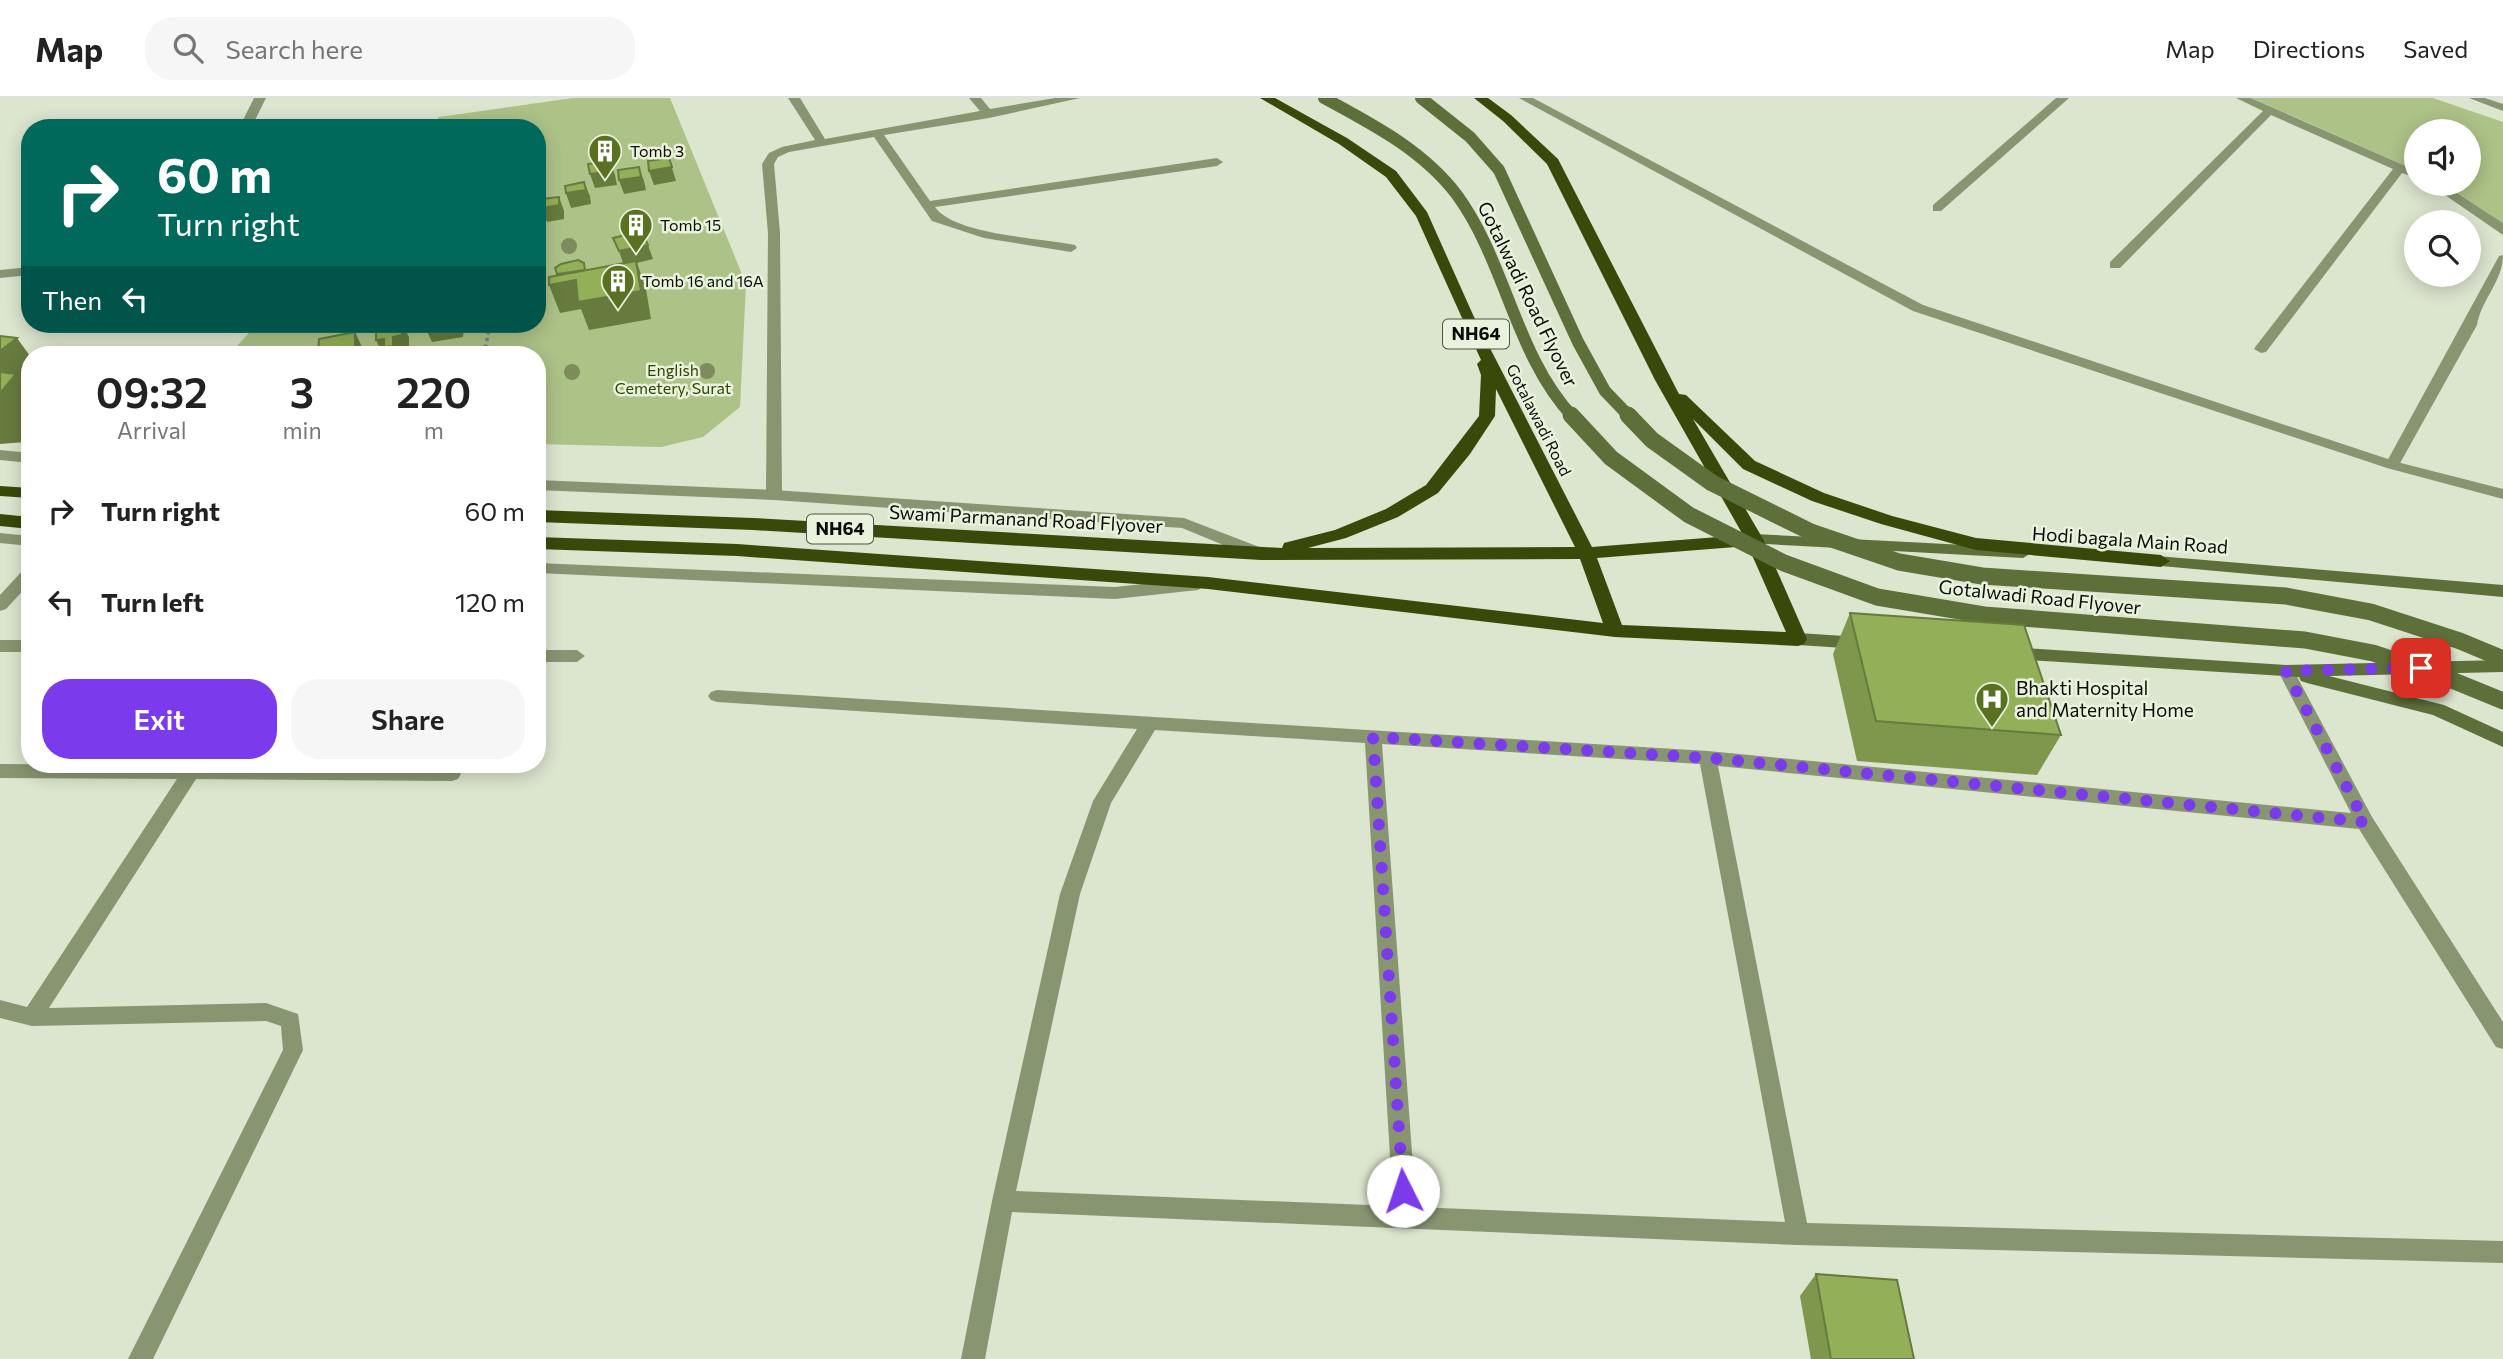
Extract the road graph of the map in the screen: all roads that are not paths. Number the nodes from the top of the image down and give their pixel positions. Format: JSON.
{"nodes":[{"id":1,"x":260,"y":98,"type":"edge"},
{"id":2,"x":794,"y":98,"type":"edge"},
{"id":3,"x":975,"y":98,"type":"edge"},
{"id":4,"x":1074,"y":98,"type":"edge"},
{"id":5,"x":1266,"y":98,"type":"edge"},
{"id":6,"x":1324,"y":98,"type":"edge"},
{"id":7,"x":1420,"y":98,"type":"edge"},
{"id":8,"x":1480,"y":98,"type":"edge"},
{"id":9,"x":1525,"y":98,"type":"edge"},
{"id":10,"x":2063,"y":98,"type":"edge"},
{"id":11,"x":2242,"y":98,"type":"edge"},
{"id":12,"x":2475,"y":98,"type":"edge"},
{"id":13,"x":2503,"y":107,"type":"edge"},
{"id":14,"x":2270,"y":110,"type":"junction"},
{"id":15,"x":989,"y":115,"type":"junction"},
{"id":16,"x":249,"y":119,"type":"edge"},
{"id":17,"x":878,"y":134,"type":"junction"},
{"id":18,"x":822,"y":144,"type":"junction"},
{"id":19,"x":1217,"y":162,"type":"dead end"},
{"id":20,"x":2400,"y":167,"type":"junction"},
{"id":21,"x":2404,"y":169,"type":"edge"},
{"id":22,"x":2453,"y":196,"type":"edge"},
{"id":23,"x":927,"y":205,"type":"junction"},
{"id":24,"x":1937,"y":208,"type":"dead end"},
{"id":25,"x":2503,"y":231,"type":"edge"},
{"id":26,"x":1071,"y":248,"type":"dead end"},
{"id":27,"x":2503,"y":259,"type":"edge"},
{"id":28,"x":2115,"y":265,"type":"dead end"},
{"id":29,"x":21,"y":272,"type":"edge"},
{"id":30,"x":0,"y":274,"type":"edge"},
{"id":31,"x":1467,"y":317,"type":"junction"},
{"id":32,"x":2261,"y":349,"type":"dead end"},
{"id":33,"x":1663,"y":380,"type":"junction"},
{"id":34,"x":0,"y":455,"type":"edge"},
{"id":35,"x":21,"y":457,"type":"edge"},
{"id":36,"x":2392,"y":465,"type":"junction"},
{"id":37,"x":546,"y":485,"type":"edge"},
{"id":38,"x":0,"y":491,"type":"edge"},
{"id":39,"x":21,"y":492,"type":"edge"},
{"id":40,"x":2503,"y":494,"type":"edge"},
{"id":41,"x":774,"y":495,"type":"junction"},
{"id":42,"x":546,"y":516,"type":"edge"},
{"id":43,"x":0,"y":520,"type":"edge"},
{"id":44,"x":21,"y":522,"type":"edge"},
{"id":45,"x":0,"y":538,"type":"edge"},
{"id":46,"x":1754,"y":539,"type":"junction"},
{"id":47,"x":21,"y":540,"type":"edge"},
{"id":48,"x":546,"y":543,"type":"edge"},
{"id":49,"x":1587,"y":553,"type":"junction"},
{"id":50,"x":1261,"y":554,"type":"junction"},
{"id":51,"x":2161,"y":561,"type":"junction"},
{"id":52,"x":546,"y":568,"type":"edge"},
{"id":53,"x":21,"y":583,"type":"edge"},
{"id":54,"x":1208,"y":583,"type":"junction"},
{"id":55,"x":2503,"y":592,"type":"edge"},
{"id":56,"x":0,"y":605,"type":"edge"},
{"id":57,"x":1615,"y":631,"type":"junction"},
{"id":58,"x":1798,"y":639,"type":"junction"},
{"id":59,"x":1882,"y":645,"type":"edge"},
{"id":60,"x":0,"y":646,"type":"edge"},
{"id":61,"x":21,"y":646,"type":"edge"},
{"id":62,"x":1993,"y":652,"type":"edge"},
{"id":63,"x":546,"y":656,"type":"edge"},
{"id":64,"x":577,"y":656,"type":"dead end"},
{"id":65,"x":2503,"y":659,"type":"edge"},
{"id":66,"x":2503,"y":666,"type":"edge"},
{"id":67,"x":2286,"y":671,"type":"junction"},
{"id":68,"x":717,"y":696,"type":"dead end"},
{"id":69,"x":2503,"y":701,"type":"edge"},
{"id":70,"x":1150,"y":723,"type":"junction"},
{"id":71,"x":1373,"y":737,"type":"junction"},
{"id":72,"x":2503,"y":740,"type":"edge"},
{"id":73,"x":1708,"y":758,"type":"junction"},
{"id":74,"x":0,"y":771,"type":"edge"},
{"id":75,"x":21,"y":771,"type":"edge"},
{"id":76,"x":190,"y":773,"type":"edge"},
{"id":77,"x":418,"y":773,"type":"edge"},
{"id":78,"x":452,"y":774,"type":"dead end"},
{"id":79,"x":2365,"y":822,"type":"junction"},
{"id":80,"x":0,"y":1009,"type":"edge"},
{"id":81,"x":32,"y":1017,"type":"junction"},
{"id":82,"x":2503,"y":1040,"type":"edge"},
{"id":83,"x":1003,"y":1201,"type":"junction"},
{"id":84,"x":1405,"y":1217,"type":"junction"},
{"id":85,"x":1798,"y":1234,"type":"junction"},
{"id":86,"x":2503,"y":1252,"type":"edge"},
{"id":87,"x":140,"y":1359,"type":"edge"},
{"id":88,"x":973,"y":1359,"type":"edge"}],
"edges":[{"from":1,"to":16,"type":"street"},
{"from":2,"to":18,"type":"street"},
{"from":3,"to":15,"type":"street"},
{"from":4,"to":15,"type":"street"},
{"from":5,"to":31,"type":"highway","name":"Gotalawadi Road","number":"NH64"},
{"from":6,"to":69,"type":"main road","name":"Gotalwadi Road Flyover","bridge":true},
{"from":7,"to":65,"type":"main road","name":"Gotalwadi Road Flyover","bridge":true},
{"from":8,"to":33,"type":"highway"},
{"from":9,"to":36,"type":"street"},
{"from":10,"to":24,"type":"street"},
{"from":11,"to":14,"type":"street"},
{"from":12,"to":13,"type":"street"},
{"from":14,"to":20,"type":"street"},
{"from":14,"to":28,"type":"street"},
{"from":15,"to":17,"type":"street"},
{"from":17,"to":18,"type":"street"},
{"from":17,"to":23,"type":"street"},
{"from":18,"to":41,"type":"street"},
{"from":19,"to":23,"type":"street"},
{"from":20,"to":21,"type":"street"},
{"from":20,"to":32,"type":"street"},
{"from":22,"to":25,"type":"street"},
{"from":23,"to":26,"type":"street"},
{"from":27,"to":36,"type":"street"},
{"from":29,"to":30,"type":"street"},
{"from":31,"to":49,"type":"highway","name":"Gotalawadi Road","number":"NH64"},
{"from":31,"to":50,"type":"highway"},
{"from":33,"to":46,"type":"highway"},
{"from":33,"to":51,"type":"highway"},
{"from":34,"to":35,"type":"street"},
{"from":36,"to":40,"type":"street"},
{"from":37,"to":41,"type":"street"},
{"from":38,"to":39,"type":"highway"},
{"from":41,"to":50,"type":"street"},
{"from":42,"to":50,"type":"highway","name":"Swami Parmanand Road Flyover","number":"NH64"},
{"from":43,"to":44,"type":"highway"},
{"from":45,"to":47,"type":"street"},
{"from":46,"to":49,"type":"highway","number":"NH64"},
{"from":46,"to":51,"type":"main road","name":"Hodi bagala Main Road"},
{"from":46,"to":58,"type":"highway"},
{"from":48,"to":54,"type":"highway","number":"NH64"},
{"from":49,"to":50,"type":"highway","number":"NH64"},
{"from":49,"to":57,"type":"highway","name":"Gotalawadi Road","number":"NH64"},
{"from":51,"to":55,"type":"main road","name":"Hodi bagala Main Road"},
{"from":52,"to":54,"type":"street"},
{"from":53,"to":56,"type":"street"},
{"from":54,"to":57,"type":"highway","number":"NH64"},
{"from":57,"to":58,"type":"highway","number":"NH64"},
{"from":58,"to":59,"type":"main road"},
{"from":60,"to":61,"type":"street"},
{"from":62,"to":67,"type":"main road"},
{"from":63,"to":64,"type":"street"},
{"from":66,"to":67,"type":"main road"},
{"from":67,"to":72,"type":"main road"},
{"from":67,"to":79,"type":"street"},
{"from":68,"to":70,"type":"street"},
{"from":70,"to":71,"type":"street"},
{"from":70,"to":83,"type":"street"},
{"from":71,"to":73,"type":"street"},
{"from":71,"to":84,"type":"street"},
{"from":73,"to":79,"type":"street"},
{"from":73,"to":85,"type":"street"},
{"from":74,"to":75,"type":"street"},
{"from":76,"to":81,"type":"street"},
{"from":77,"to":78,"type":"street"},
{"from":79,"to":82,"type":"street"},
{"from":80,"to":81,"type":"street"},
{"from":81,"to":87,"type":"street"},
{"from":83,"to":84,"type":"street"},
{"from":83,"to":88,"type":"street"},
{"from":84,"to":85,"type":"street"},
{"from":85,"to":86,"type":"street"}]}
